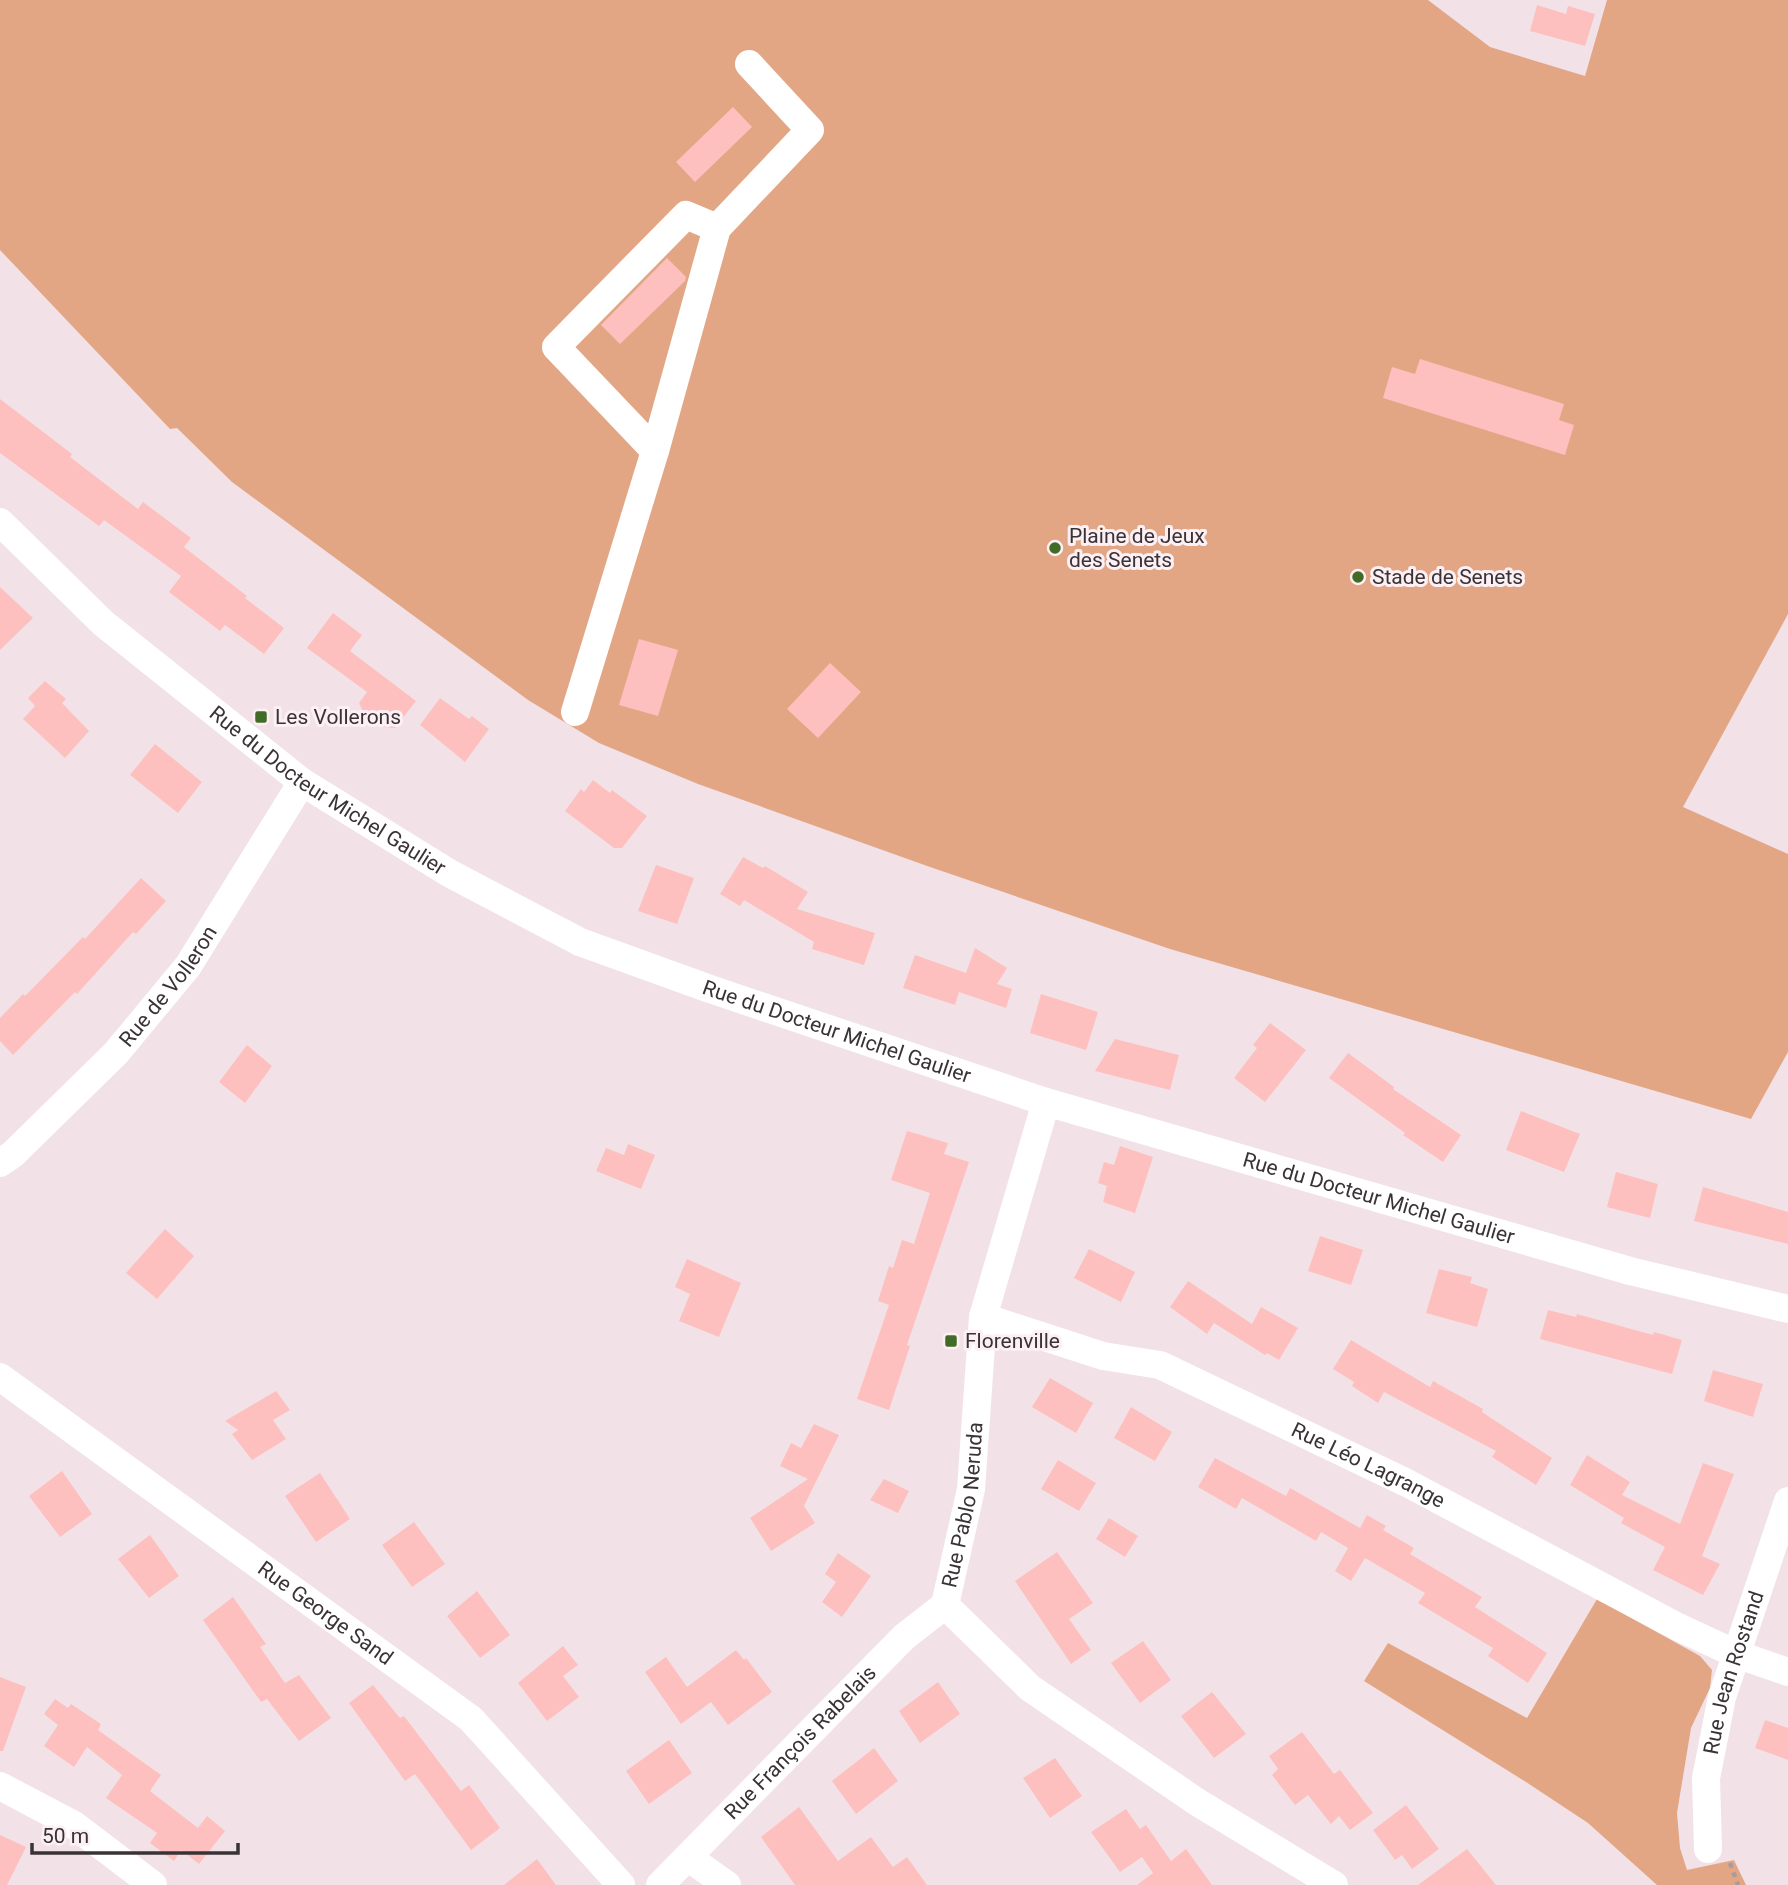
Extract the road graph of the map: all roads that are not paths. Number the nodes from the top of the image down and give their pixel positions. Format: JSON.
{"nodes":[{"id":1,"x":749,"y":64,"type":"dead end"},
{"id":2,"x":717,"y":228,"type":"junction"},
{"id":3,"x":655,"y":451,"type":"junction"},
{"id":4,"x":0,"y":522,"type":"edge"},
{"id":5,"x":575,"y":712,"type":"dead end"},
{"id":6,"x":302,"y":782,"type":"junction"},
{"id":7,"x":1046,"y":1102,"type":"junction"},
{"id":8,"x":0,"y":1163,"type":"edge"},
{"id":9,"x":1788,"y":1309,"type":"edge"},
{"id":10,"x":984,"y":1317,"type":"junction"},
{"id":11,"x":0,"y":1377,"type":"edge"},
{"id":12,"x":1788,"y":1501,"type":"edge"},
{"id":13,"x":945,"y":1605,"type":"junction"},
{"id":14,"x":1737,"y":1654,"type":"junction"},
{"id":15,"x":1788,"y":1672,"type":"edge"},
{"id":16,"x":0,"y":1786,"type":"edge"},
{"id":17,"x":1708,"y":1849,"type":"dead end"},
{"id":18,"x":689,"y":1858,"type":"junction"},
{"id":19,"x":153,"y":1885,"type":"edge"},
{"id":20,"x":621,"y":1885,"type":"edge"},
{"id":21,"x":660,"y":1885,"type":"edge"},
{"id":22,"x":727,"y":1885,"type":"edge"},
{"id":23,"x":1334,"y":1885,"type":"edge"}],
"edges":[{"from":1,"to":2,"type":"street"},
{"from":2,"to":3,"type":"street"},
{"from":2,"to":3,"type":"street"},
{"from":3,"to":5,"type":"street"},
{"from":4,"to":6,"type":"street","name":"Rue du Docteur Michel Gaulier"},
{"from":6,"to":7,"type":"street","name":"Rue du Docteur Michel Gaulier"},
{"from":6,"to":8,"type":"street","name":"Rue de Volleron"},
{"from":7,"to":9,"type":"street","name":"Rue du Docteur Michel Gaulier"},
{"from":7,"to":10,"type":"street","name":"Rue Pablo Neruda"},
{"from":10,"to":13,"type":"street","name":"Rue Pablo Neruda"},
{"from":10,"to":14,"type":"street","name":"Rue Léo Lagrange"},
{"from":11,"to":20,"type":"street","name":"Rue George Sand"},
{"from":12,"to":14,"type":"street","name":"Rue Jean Rostand"},
{"from":13,"to":18,"type":"street","name":"Rue François Rabelais"},
{"from":13,"to":23,"type":"street","name":"Rue Pablo Neruda"},
{"from":14,"to":15,"type":"street","name":"Rue Léo Lagrange"},
{"from":14,"to":17,"type":"street","name":"Rue Jean Rostand"},
{"from":16,"to":19,"type":"street"},
{"from":18,"to":21,"type":"street","name":"Rue François Rabelais"},
{"from":18,"to":22,"type":"street"}]}
